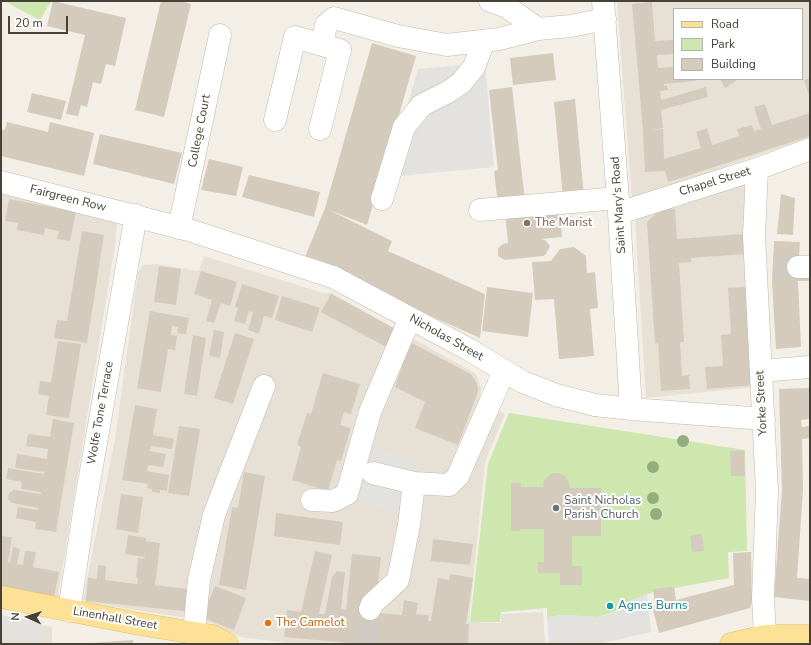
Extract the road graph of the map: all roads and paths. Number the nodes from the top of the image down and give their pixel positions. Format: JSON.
{"nodes":[{"id":1,"x":490,"y":1,"type":"edge"},
{"id":2,"x":604,"y":10,"type":"edge"},
{"id":3,"x":538,"y":29,"type":"junction"},
{"id":4,"x":220,"y":34,"type":"dead end"},
{"id":5,"x":484,"y":41,"type":"junction"},
{"id":6,"x":322,"y":45,"type":"junction"},
{"id":7,"x":275,"y":120,"type":"dead end"},
{"id":8,"x":320,"y":129,"type":"dead end"},
{"id":9,"x":810,"y":149,"type":"edge"},
{"id":10,"x":757,"y":169,"type":"junction"},
{"id":11,"x":1,"y":182,"type":"edge"},
{"id":12,"x":382,"y":200,"type":"dead end"},
{"id":13,"x":619,"y":205,"type":"junction"},
{"id":14,"x":480,"y":210,"type":"dead end"},
{"id":15,"x":136,"y":215,"type":"junction"},
{"id":16,"x":179,"y":228,"type":"junction"},
{"id":17,"x":410,"y":318,"type":"junction"},
{"id":18,"x":810,"y":367,"type":"edge"},
{"id":19,"x":504,"y":371,"type":"junction"},
{"id":20,"x":761,"y":371,"type":"junction"},
{"id":21,"x":264,"y":386,"type":"dead end"},
{"id":22,"x":631,"y":410,"type":"junction"},
{"id":23,"x":764,"y":419,"type":"junction"},
{"id":24,"x":373,"y":473,"type":"dead end"},
{"id":25,"x":414,"y":483,"type":"junction"},
{"id":26,"x":312,"y":500,"type":"dead end"},
{"id":27,"x":1,"y":597,"type":"edge"},
{"id":28,"x":370,"y":609,"type":"tunnel mouth"},
{"id":29,"x":69,"y":611,"type":"junction"},
{"id":30,"x":194,"y":633,"type":"junction"},
{"id":31,"x":765,"y":636,"type":"junction"},
{"id":32,"x":810,"y":636,"type":"edge"},
{"id":33,"x":227,"y":644,"type":"edge"},
{"id":34,"x":731,"y":644,"type":"edge"}],
"edges":[{"from":1,"to":3,"type":"street"},
{"from":2,"to":3,"type":"street"},
{"from":2,"to":13,"type":"street","name":"Saint Mary's Road"},
{"from":3,"to":5,"type":"street"},
{"from":4,"to":16,"type":"street","name":"College Court"},
{"from":5,"to":6,"type":"street"},
{"from":5,"to":12,"type":"street"},
{"from":6,"to":7,"type":"street"},
{"from":6,"to":8,"type":"street"},
{"from":9,"to":10,"type":"street","name":"Chapel Street"},
{"from":10,"to":13,"type":"street","name":"Chapel Street"},
{"from":10,"to":20,"type":"street","name":"Yorke Street"},
{"from":11,"to":15,"type":"street","name":"Fairgreen Row"},
{"from":13,"to":14,"type":"street","name":"Chapel Street"},
{"from":13,"to":22,"type":"street","name":"Saint Mary's Road"},
{"from":15,"to":16,"type":"street","name":"Nicholas Street"},
{"from":15,"to":29,"type":"street","name":"Wolfe Tone Terrace"},
{"from":16,"to":17,"type":"street","name":"Nicholas Street"},
{"from":17,"to":19,"type":"street","name":"Nicholas Street"},
{"from":17,"to":26,"type":"street"},
{"from":18,"to":20,"type":"street"},
{"from":19,"to":22,"type":"street","name":"Nicholas Street"},
{"from":19,"to":25,"type":"street"},
{"from":20,"to":23,"type":"street","name":"Yorke Street"},
{"from":21,"to":30,"type":"street"},
{"from":22,"to":23,"type":"street","name":"Nicholas Street"},
{"from":23,"to":31,"type":"street","name":"Yorke Street"},
{"from":24,"to":25,"type":"street"},
{"from":25,"to":28,"type":"street"},
{"from":27,"to":29,"type":"main road","name":"Linenhall Street"},
{"from":29,"to":30,"type":"main road","name":"Linenhall Street"},
{"from":30,"to":33,"type":"main road","name":"Linenhall Street"},
{"from":31,"to":32,"type":"main road"},
{"from":31,"to":34,"type":"main road"}]}
